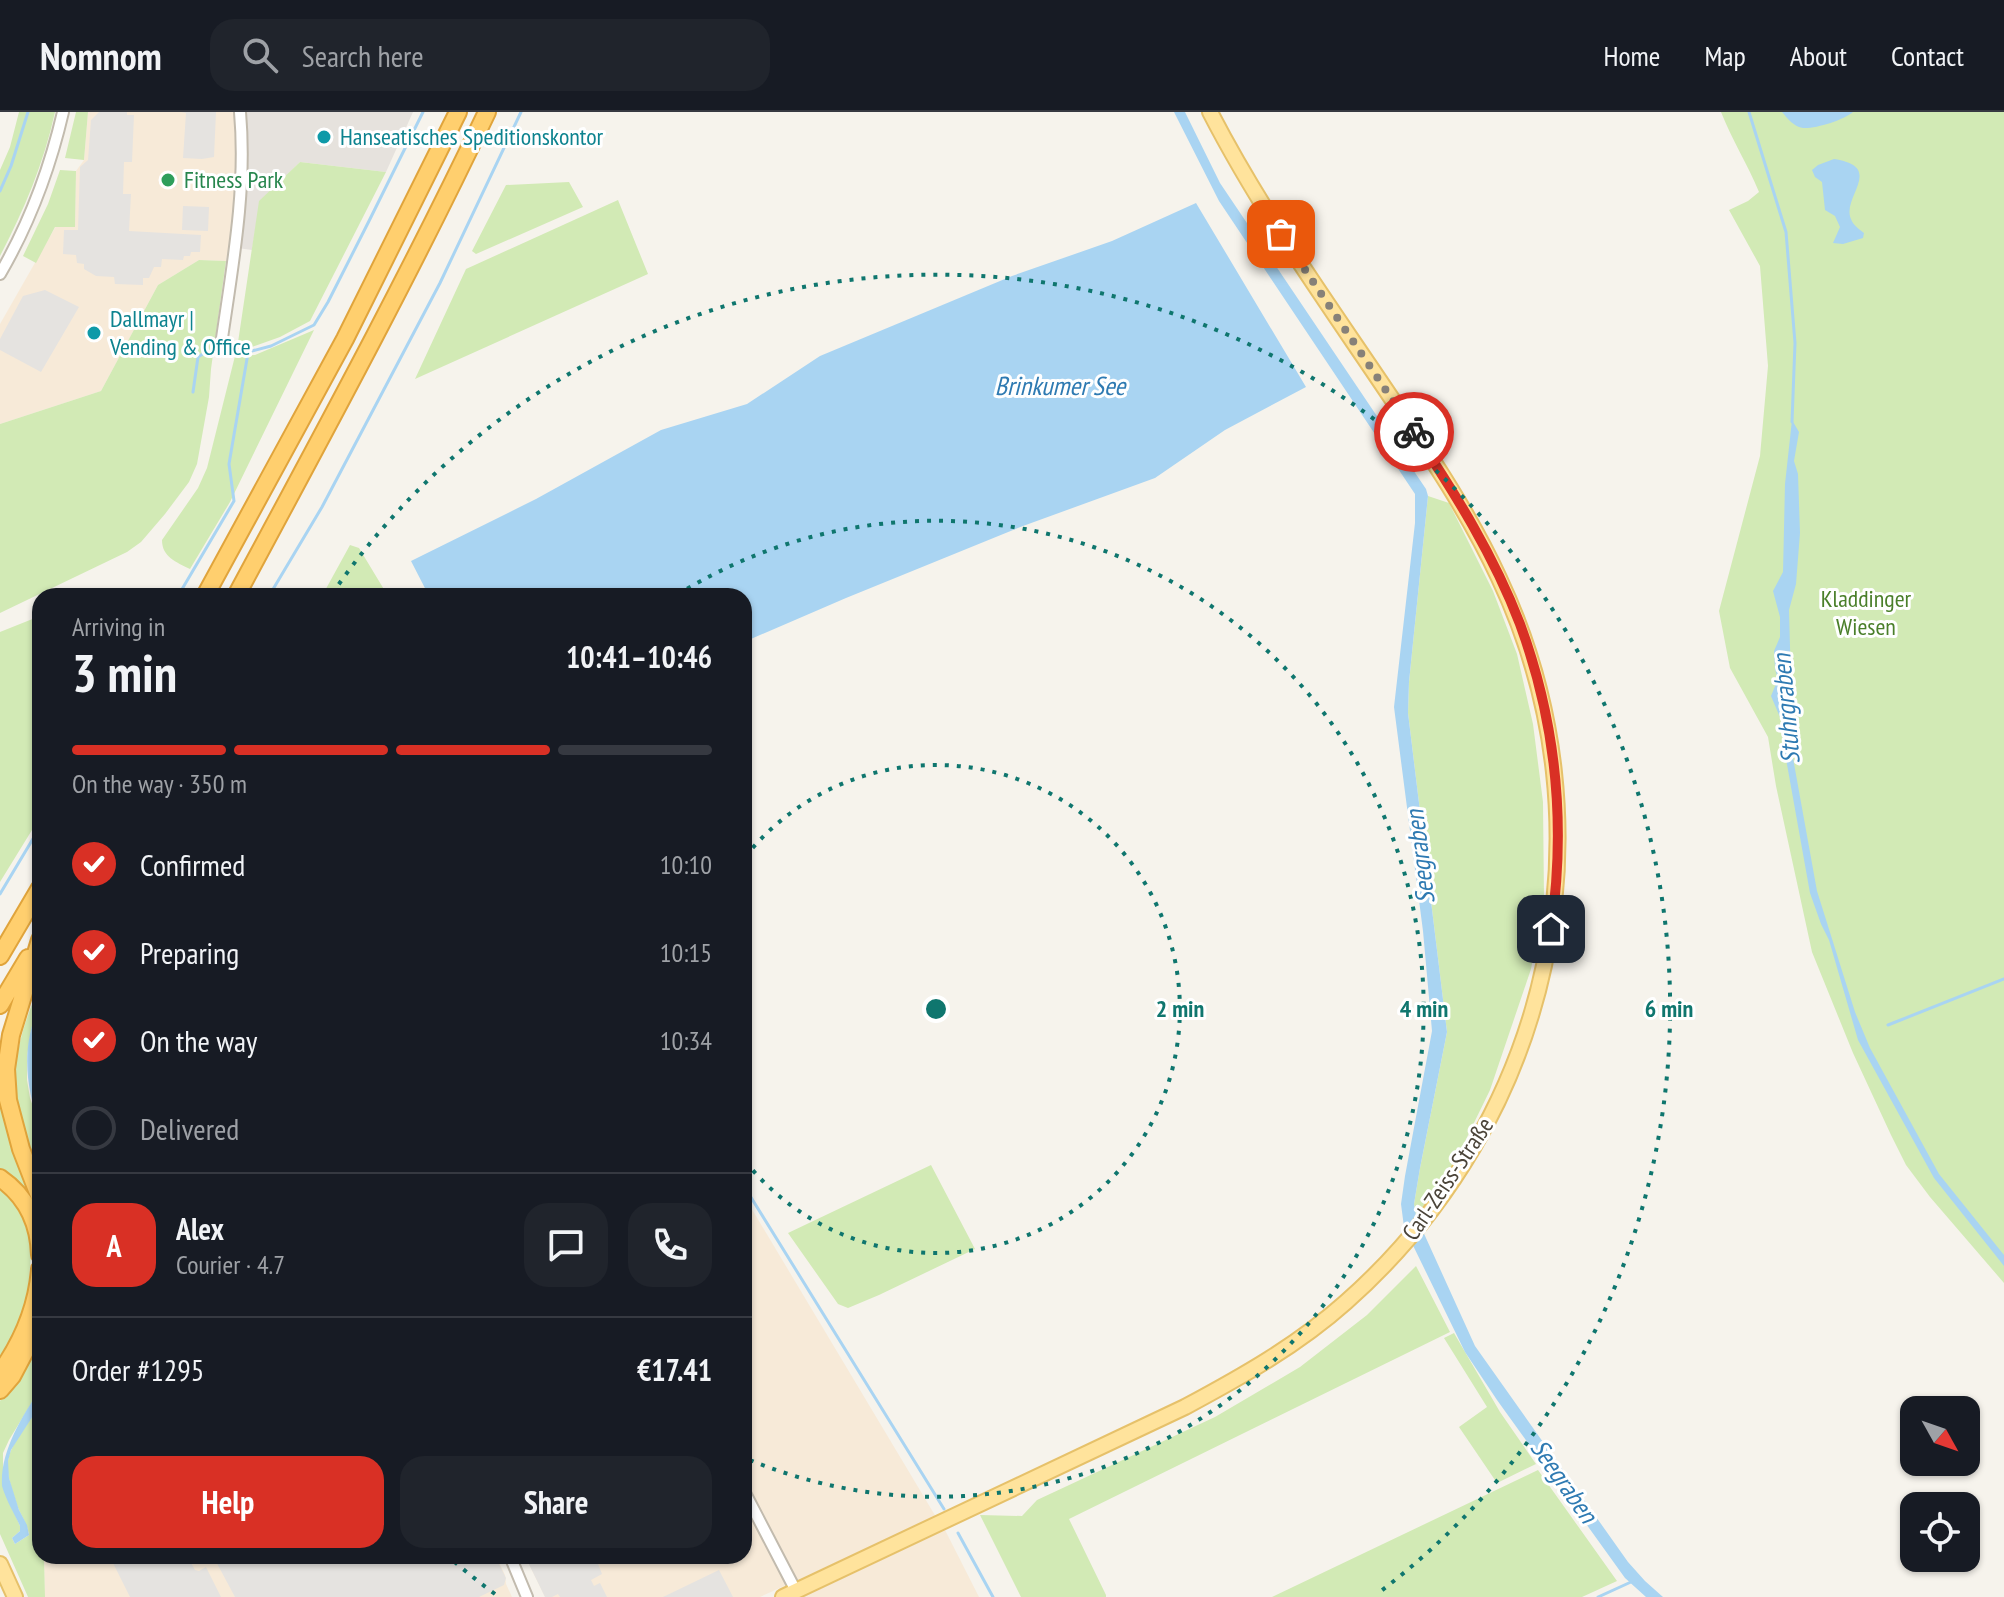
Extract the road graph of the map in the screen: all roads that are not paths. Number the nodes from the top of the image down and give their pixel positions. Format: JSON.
{"nodes":[{"id":1,"x":63,"y":112,"type":"edge"},
{"id":2,"x":240,"y":112,"type":"edge"},
{"id":3,"x":458,"y":112,"type":"edge"},
{"id":4,"x":487,"y":112,"type":"edge"},
{"id":5,"x":1210,"y":112,"type":"edge"},
{"id":6,"x":0,"y":274,"type":"edge"},
{"id":7,"x":221,"y":345,"type":"dead end"},
{"id":8,"x":209,"y":588,"type":"edge"},
{"id":9,"x":240,"y":588,"type":"edge"},
{"id":10,"x":32,"y":902,"type":"edge"},
{"id":11,"x":32,"y":952,"type":"edge"},
{"id":12,"x":0,"y":956,"type":"edge"},
{"id":13,"x":32,"y":965,"type":"edge"},
{"id":14,"x":0,"y":1005,"type":"edge"},
{"id":15,"x":32,"y":1177,"type":"edge"},
{"id":16,"x":0,"y":1178,"type":"edge"},
{"id":17,"x":32,"y":1218,"type":"edge"},
{"id":18,"x":32,"y":1312,"type":"edge"},
{"id":19,"x":32,"y":1338,"type":"edge"},
{"id":20,"x":0,"y":1373,"type":"edge"},
{"id":21,"x":0,"y":1390,"type":"edge"},
{"id":22,"x":752,"y":1509,"type":"edge"},
{"id":23,"x":0,"y":1564,"type":"edge"},
{"id":24,"x":513,"y":1564,"type":"edge"},
{"id":25,"x":790,"y":1594,"type":"edge"},
{"id":26,"x":15,"y":1597,"type":"edge"},
{"id":27,"x":527,"y":1597,"type":"edge"}],
"edges":[{"from":1,"to":6,"type":"street"},
{"from":2,"to":7,"type":"street"},
{"from":3,"to":8,"type":"highway"},
{"from":4,"to":9,"type":"highway"},
{"from":5,"to":25,"type":"main road","name":"Carl-Zeiss-Straße"},
{"from":10,"to":12,"type":"highway"},
{"from":11,"to":14,"type":"highway"},
{"from":13,"to":15,"type":"highway"},
{"from":16,"to":17,"type":"highway"},
{"from":18,"to":20,"type":"highway"},
{"from":19,"to":21,"type":"highway"},
{"from":22,"to":25,"type":"street"},
{"from":23,"to":26,"type":"main road"},
{"from":24,"to":27,"type":"street"}]}
